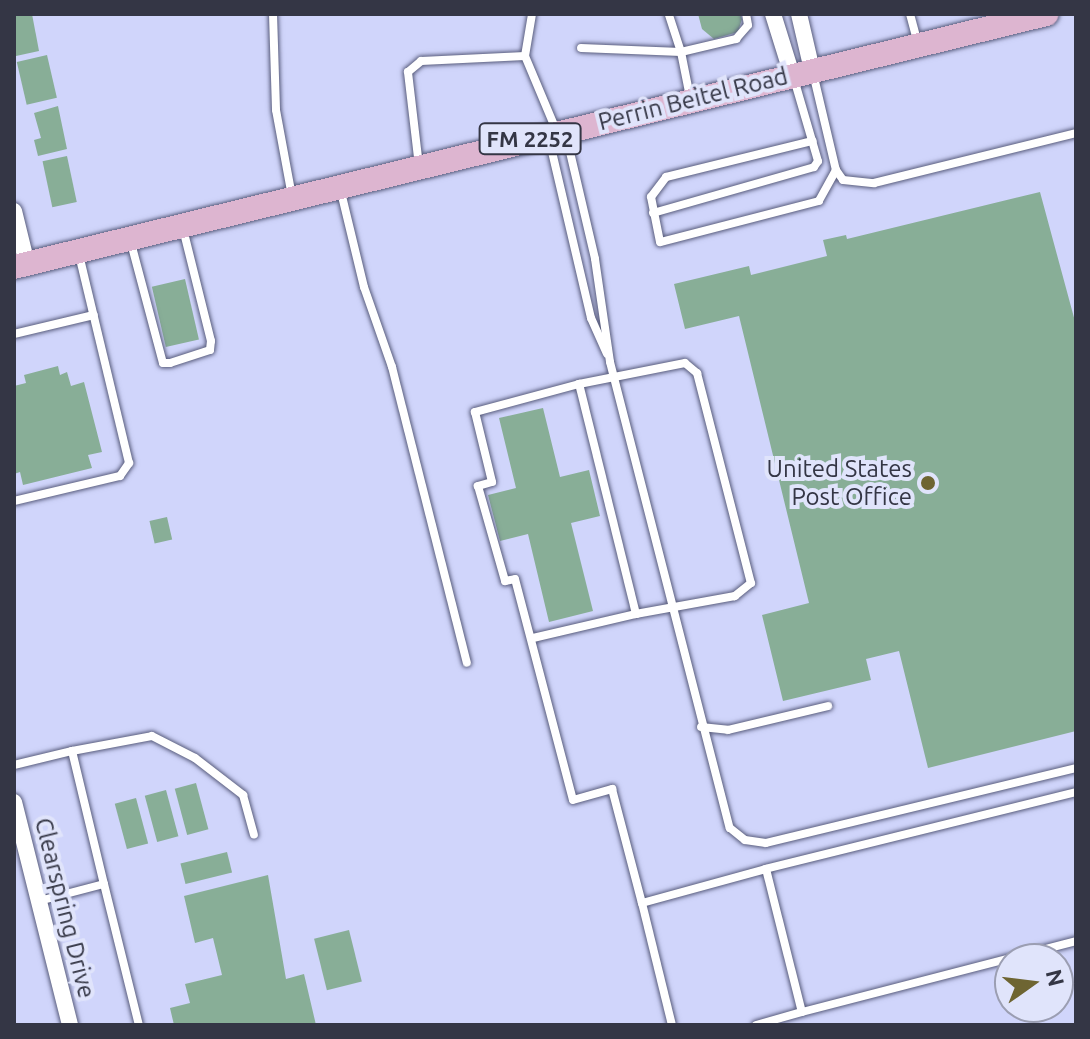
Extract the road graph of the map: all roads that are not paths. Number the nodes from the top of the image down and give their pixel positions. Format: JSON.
{"nodes":[{"id":1,"x":273,"y":14,"type":"edge"},
{"id":2,"x":532,"y":14,"type":"edge"},
{"id":3,"x":669,"y":14,"type":"edge"},
{"id":4,"x":746,"y":14,"type":"edge"},
{"id":5,"x":773,"y":14,"type":"edge"},
{"id":6,"x":799,"y":14,"type":"edge"},
{"id":7,"x":910,"y":14,"type":"edge"},
{"id":8,"x":1043,"y":14,"type":"edge"},
{"id":9,"x":918,"y":44,"type":"junction"},
{"id":10,"x":581,"y":48,"type":"dead end"},
{"id":11,"x":681,"y":52,"type":"junction"},
{"id":12,"x":525,"y":56,"type":"junction"},
{"id":13,"x":802,"y":72,"type":"junction"},
{"id":14,"x":691,"y":100,"type":"junction"},
{"id":15,"x":556,"y":132,"type":"junction"},
{"id":16,"x":1076,"y":133,"type":"edge"},
{"id":17,"x":813,"y":141,"type":"junction"},
{"id":18,"x":420,"y":166,"type":"junction"},
{"id":19,"x":836,"y":170,"type":"junction"},
{"id":20,"x":339,"y":187,"type":"junction"},
{"id":21,"x":292,"y":198,"type":"junction"},
{"id":22,"x":14,"y":211,"type":"edge"},
{"id":23,"x":653,"y":213,"type":"junction"},
{"id":24,"x":182,"y":225,"type":"junction"},
{"id":25,"x":130,"y":238,"type":"junction"},
{"id":26,"x":79,"y":251,"type":"junction"},
{"id":27,"x":20,"y":265,"type":"edge"},
{"id":28,"x":94,"y":315,"type":"junction"},
{"id":29,"x":14,"y":334,"type":"edge"},
{"id":30,"x":610,"y":362,"type":"junction"},
{"id":31,"x":614,"y":375,"type":"junction"},
{"id":32,"x":579,"y":384,"type":"junction"},
{"id":33,"x":14,"y":501,"type":"edge"},
{"id":34,"x":672,"y":610,"type":"junction"},
{"id":35,"x":636,"y":614,"type":"junction"},
{"id":36,"x":533,"y":638,"type":"junction"},
{"id":37,"x":467,"y":663,"type":"dead end"},
{"id":38,"x":828,"y":706,"type":"dead end"},
{"id":39,"x":701,"y":727,"type":"junction"},
{"id":40,"x":72,"y":751,"type":"junction"},
{"id":41,"x":14,"y":765,"type":"edge"},
{"id":42,"x":1076,"y":768,"type":"edge"},
{"id":43,"x":1076,"y":792,"type":"edge"},
{"id":44,"x":14,"y":802,"type":"edge"},
{"id":45,"x":254,"y":835,"type":"dead end"},
{"id":46,"x":766,"y":869,"type":"junction"},
{"id":47,"x":104,"y":884,"type":"junction"},
{"id":48,"x":39,"y":901,"type":"junction"},
{"id":49,"x":642,"y":903,"type":"junction"},
{"id":50,"x":1076,"y":941,"type":"edge"},
{"id":51,"x":802,"y":1012,"type":"junction"},
{"id":52,"x":70,"y":1025,"type":"edge"},
{"id":53,"x":139,"y":1025,"type":"edge"},
{"id":54,"x":672,"y":1025,"type":"edge"},
{"id":55,"x":756,"y":1025,"type":"edge"}],
"edges":[{"from":1,"to":21,"type":"lane"},
{"from":2,"to":12,"type":"lane"},
{"from":3,"to":11,"type":"lane"},
{"from":4,"to":11,"type":"lane"},
{"from":5,"to":13,"type":"street"},
{"from":6,"to":13,"type":"street"},
{"from":7,"to":9,"type":"lane"},
{"from":8,"to":9,"type":"main road","name":"Perrin Beitel Road","number":"FM 2252"},
{"from":9,"to":13,"type":"main road","name":"Perrin Beitel Road","number":"FM 2252"},
{"from":10,"to":11,"type":"lane"},
{"from":11,"to":14,"type":"lane"},
{"from":12,"to":15,"type":"lane"},
{"from":12,"to":18,"type":"lane"},
{"from":13,"to":14,"type":"main road","name":"Perrin Beitel Road","number":"FM 2252"},
{"from":13,"to":17,"type":"lane"},
{"from":13,"to":19,"type":"lane"},
{"from":14,"to":15,"type":"main road","name":"Perrin Beitel Road","number":"FM 2252"},
{"from":15,"to":18,"type":"main road","name":"Perrin Beitel Road","number":"FM 2252"},
{"from":15,"to":30,"type":"lane"},
{"from":15,"to":30,"type":"lane"},
{"from":16,"to":19,"type":"lane"},
{"from":17,"to":23,"type":"lane"},
{"from":17,"to":23,"type":"lane"},
{"from":18,"to":20,"type":"main road","name":"Perrin Beitel Road","number":"FM 2252"},
{"from":19,"to":23,"type":"lane"},
{"from":20,"to":21,"type":"main road","name":"Perrin Beitel Road","number":"FM 2252"},
{"from":20,"to":37,"type":"lane"},
{"from":21,"to":24,"type":"main road","name":"Perrin Beitel Road","number":"FM 2252"},
{"from":22,"to":27,"type":"street"},
{"from":24,"to":25,"type":"main road","name":"Perrin Beitel Road","number":"FM 2252"},
{"from":24,"to":25,"type":"lane"},
{"from":25,"to":26,"type":"main road","name":"Perrin Beitel Road","number":"FM 2252"},
{"from":26,"to":27,"type":"main road","name":"Perrin Beitel Road","number":"FM 2252"},
{"from":26,"to":28,"type":"lane"},
{"from":28,"to":29,"type":"lane"},
{"from":28,"to":33,"type":"lane"},
{"from":30,"to":31,"type":"lane"},
{"from":31,"to":32,"type":"lane"},
{"from":31,"to":34,"type":"lane"},
{"from":31,"to":34,"type":"lane"},
{"from":32,"to":35,"type":"lane"},
{"from":32,"to":36,"type":"lane"},
{"from":34,"to":35,"type":"lane"},
{"from":34,"to":39,"type":"lane"},
{"from":35,"to":36,"type":"lane"},
{"from":36,"to":49,"type":"lane"},
{"from":38,"to":39,"type":"lane"},
{"from":39,"to":42,"type":"lane"},
{"from":40,"to":41,"type":"lane"},
{"from":40,"to":45,"type":"lane"},
{"from":40,"to":47,"type":"lane"},
{"from":43,"to":46,"type":"lane"},
{"from":44,"to":48,"type":"street","name":"Clearspring Drive"},
{"from":46,"to":49,"type":"lane"},
{"from":46,"to":51,"type":"lane"},
{"from":47,"to":48,"type":"lane"},
{"from":47,"to":53,"type":"lane"},
{"from":48,"to":52,"type":"street","name":"Clearspring Drive"},
{"from":49,"to":54,"type":"lane"},
{"from":50,"to":51,"type":"lane"},
{"from":51,"to":55,"type":"lane"}]}
